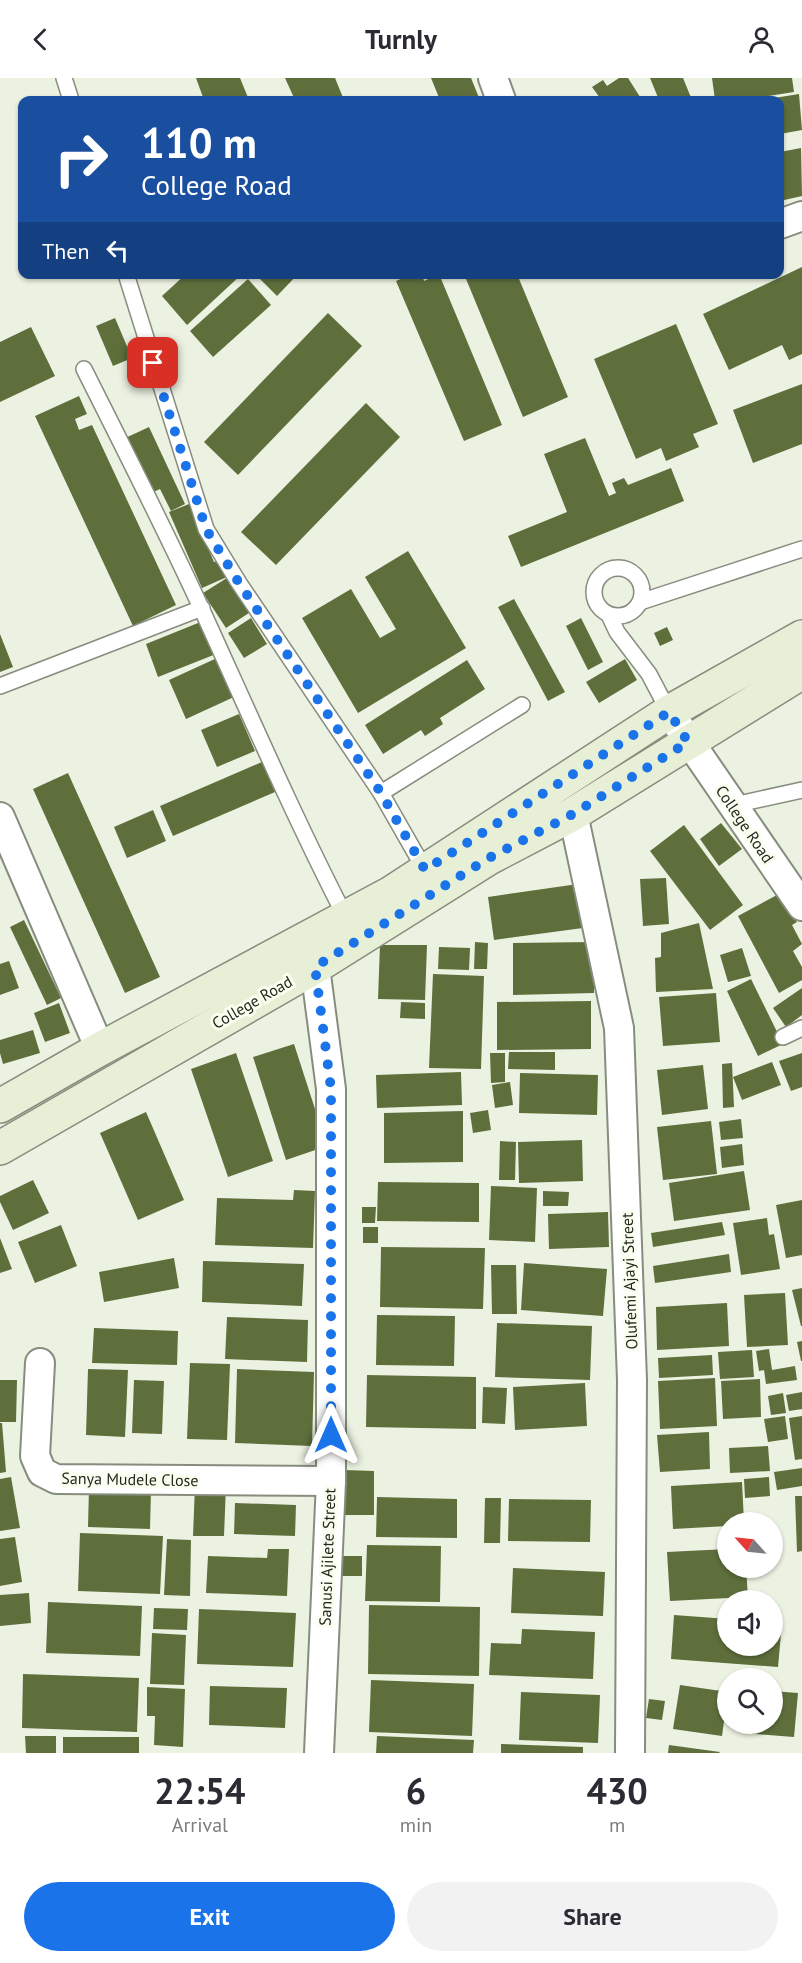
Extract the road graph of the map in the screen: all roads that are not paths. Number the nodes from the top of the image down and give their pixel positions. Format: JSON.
{"nodes":[{"id":1,"x":64,"y":78,"type":"edge"},
{"id":2,"x":493,"y":78,"type":"edge"},
{"id":3,"x":70,"y":96,"type":"edge"},
{"id":4,"x":500,"y":96,"type":"edge"},
{"id":5,"x":802,"y":216,"type":"edge"},
{"id":6,"x":784,"y":223,"type":"edge"},
{"id":7,"x":128,"y":279,"type":"edge"},
{"id":8,"x":84,"y":369,"type":"dead end"},
{"id":9,"x":802,"y":549,"type":"edge"},
{"id":10,"x":640,"y":602,"type":"junction"},
{"id":11,"x":202,"y":608,"type":"junction"},
{"id":12,"x":609,"y":615,"type":"junction"},
{"id":13,"x":802,"y":637,"type":"edge"},
{"id":14,"x":802,"y":672,"type":"edge"},
{"id":15,"x":0,"y":686,"type":"edge"},
{"id":16,"x":522,"y":705,"type":"dead end"},
{"id":17,"x":669,"y":712,"type":"junction"},
{"id":18,"x":688,"y":742,"type":"junction"},
{"id":19,"x":802,"y":790,"type":"edge"},
{"id":20,"x":381,"y":793,"type":"junction"},
{"id":21,"x":734,"y":805,"type":"junction"},
{"id":22,"x":573,"y":814,"type":"junction"},
{"id":23,"x":0,"y":817,"type":"edge"},
{"id":24,"x":425,"y":870,"type":"junction"},
{"id":25,"x":802,"y":906,"type":"edge"},
{"id":26,"x":346,"y":918,"type":"junction"},
{"id":27,"x":315,"y":967,"type":"junction"},
{"id":28,"x":802,"y":1028,"type":"edge"},
{"id":29,"x":783,"y":1037,"type":"dead end"},
{"id":30,"x":100,"y":1049,"type":"junction"},
{"id":31,"x":0,"y":1106,"type":"edge"},
{"id":32,"x":0,"y":1148,"type":"edge"},
{"id":33,"x":40,"y":1363,"type":"dead end"},
{"id":34,"x":331,"y":1481,"type":"junction"},
{"id":35,"x":319,"y":1753,"type":"edge"},
{"id":36,"x":630,"y":1753,"type":"edge"}],
"edges":[{"from":1,"to":3,"type":"lane"},
{"from":2,"to":4,"type":"street"},
{"from":5,"to":6,"type":"street"},
{"from":7,"to":20,"type":"lane"},
{"from":8,"to":11,"type":"lane"},
{"from":9,"to":10,"type":"lane"},
{"from":10,"to":12,"type":"lane"},
{"from":10,"to":12,"type":"lane"},
{"from":11,"to":15,"type":"lane"},
{"from":11,"to":26,"type":"lane"},
{"from":12,"to":17,"type":"lane"},
{"from":13,"to":17,"type":"main road","name":"College Road"},
{"from":14,"to":18,"type":"main road","name":"College Road"},
{"from":16,"to":20,"type":"lane"},
{"from":17,"to":18,"type":"street","name":"College Road"},
{"from":17,"to":24,"type":"main road","name":"College Road"},
{"from":18,"to":21,"type":"street","name":"College Road"},
{"from":18,"to":22,"type":"main road","name":"College Road"},
{"from":19,"to":21,"type":"lane"},
{"from":20,"to":24,"type":"lane"},
{"from":21,"to":25,"type":"street","name":"College Road"},
{"from":22,"to":27,"type":"main road","name":"College Road"},
{"from":22,"to":36,"type":"street","name":"Olufemi Ajayi Street"},
{"from":23,"to":30,"type":"street"},
{"from":24,"to":26,"type":"main road","name":"College Road"},
{"from":26,"to":30,"type":"main road","name":"College Road"},
{"from":27,"to":32,"type":"main road","name":"College Road"},
{"from":27,"to":34,"type":"street","name":"Sanusi Ajilete Street"},
{"from":28,"to":29,"type":"lane"},
{"from":30,"to":31,"type":"main road","name":"College Road"},
{"from":33,"to":34,"type":"street","name":"Sanya Mudele Close"},
{"from":34,"to":35,"type":"street","name":"Sanusi Ajilete Street"}]}
